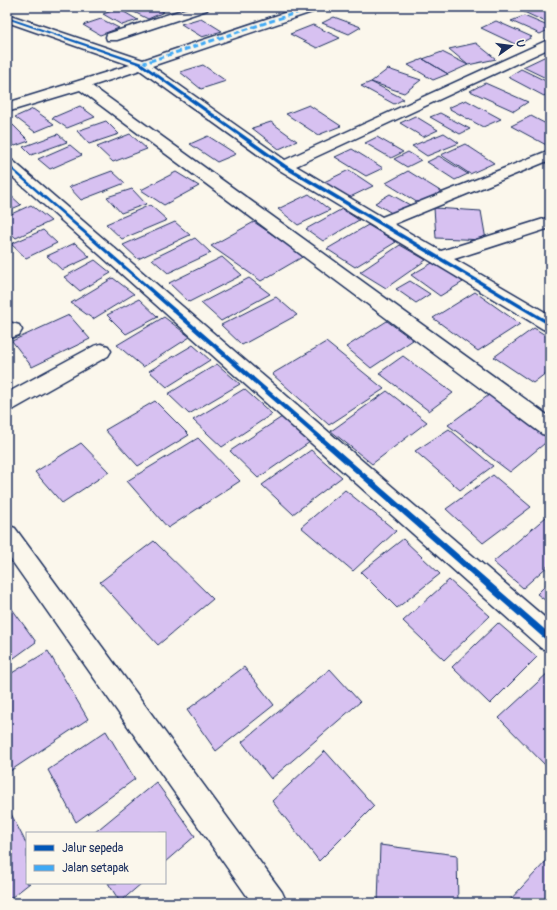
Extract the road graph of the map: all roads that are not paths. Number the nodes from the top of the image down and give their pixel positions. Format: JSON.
{"nodes":[{"id":1,"x":203,"y":7,"type":"edge"},
{"id":2,"x":314,"y":7,"type":"edge"},
{"id":3,"x":7,"y":18,"type":"edge"},
{"id":4,"x":112,"y":37,"type":"dead end"},
{"id":5,"x":550,"y":43,"type":"edge"},
{"id":6,"x":141,"y":64,"type":"junction"},
{"id":7,"x":82,"y":85,"type":"junction"},
{"id":8,"x":7,"y":108,"type":"edge"},
{"id":9,"x":550,"y":155,"type":"edge"},
{"id":10,"x":7,"y":164,"type":"edge"},
{"id":11,"x":284,"y":166,"type":"junction"},
{"id":12,"x":550,"y":222,"type":"edge"},
{"id":13,"x":382,"y":224,"type":"junction"},
{"id":14,"x":439,"y":258,"type":"junction"},
{"id":15,"x":550,"y":324,"type":"edge"},
{"id":16,"x":101,"y":351,"type":"dead end"},
{"id":17,"x":7,"y":403,"type":"edge"},
{"id":18,"x":550,"y":428,"type":"edge"},
{"id":19,"x":7,"y":536,"type":"edge"},
{"id":20,"x":550,"y":639,"type":"edge"},
{"id":21,"x":271,"y":903,"type":"edge"}],
"edges":[{"from":1,"to":4,"type":"street"},
{"from":2,"to":6,"type":"street"},
{"from":3,"to":6,"type":"street"},
{"from":5,"to":11,"type":"street"},
{"from":6,"to":7,"type":"street"},
{"from":6,"to":11,"type":"street"},
{"from":7,"to":8,"type":"street"},
{"from":7,"to":18,"type":"street"},
{"from":9,"to":13,"type":"street"},
{"from":10,"to":20,"type":"street"},
{"from":11,"to":13,"type":"street"},
{"from":12,"to":14,"type":"street"},
{"from":13,"to":14,"type":"street"},
{"from":14,"to":15,"type":"street"},
{"from":16,"to":17,"type":"street"},
{"from":19,"to":21,"type":"street"}]}
